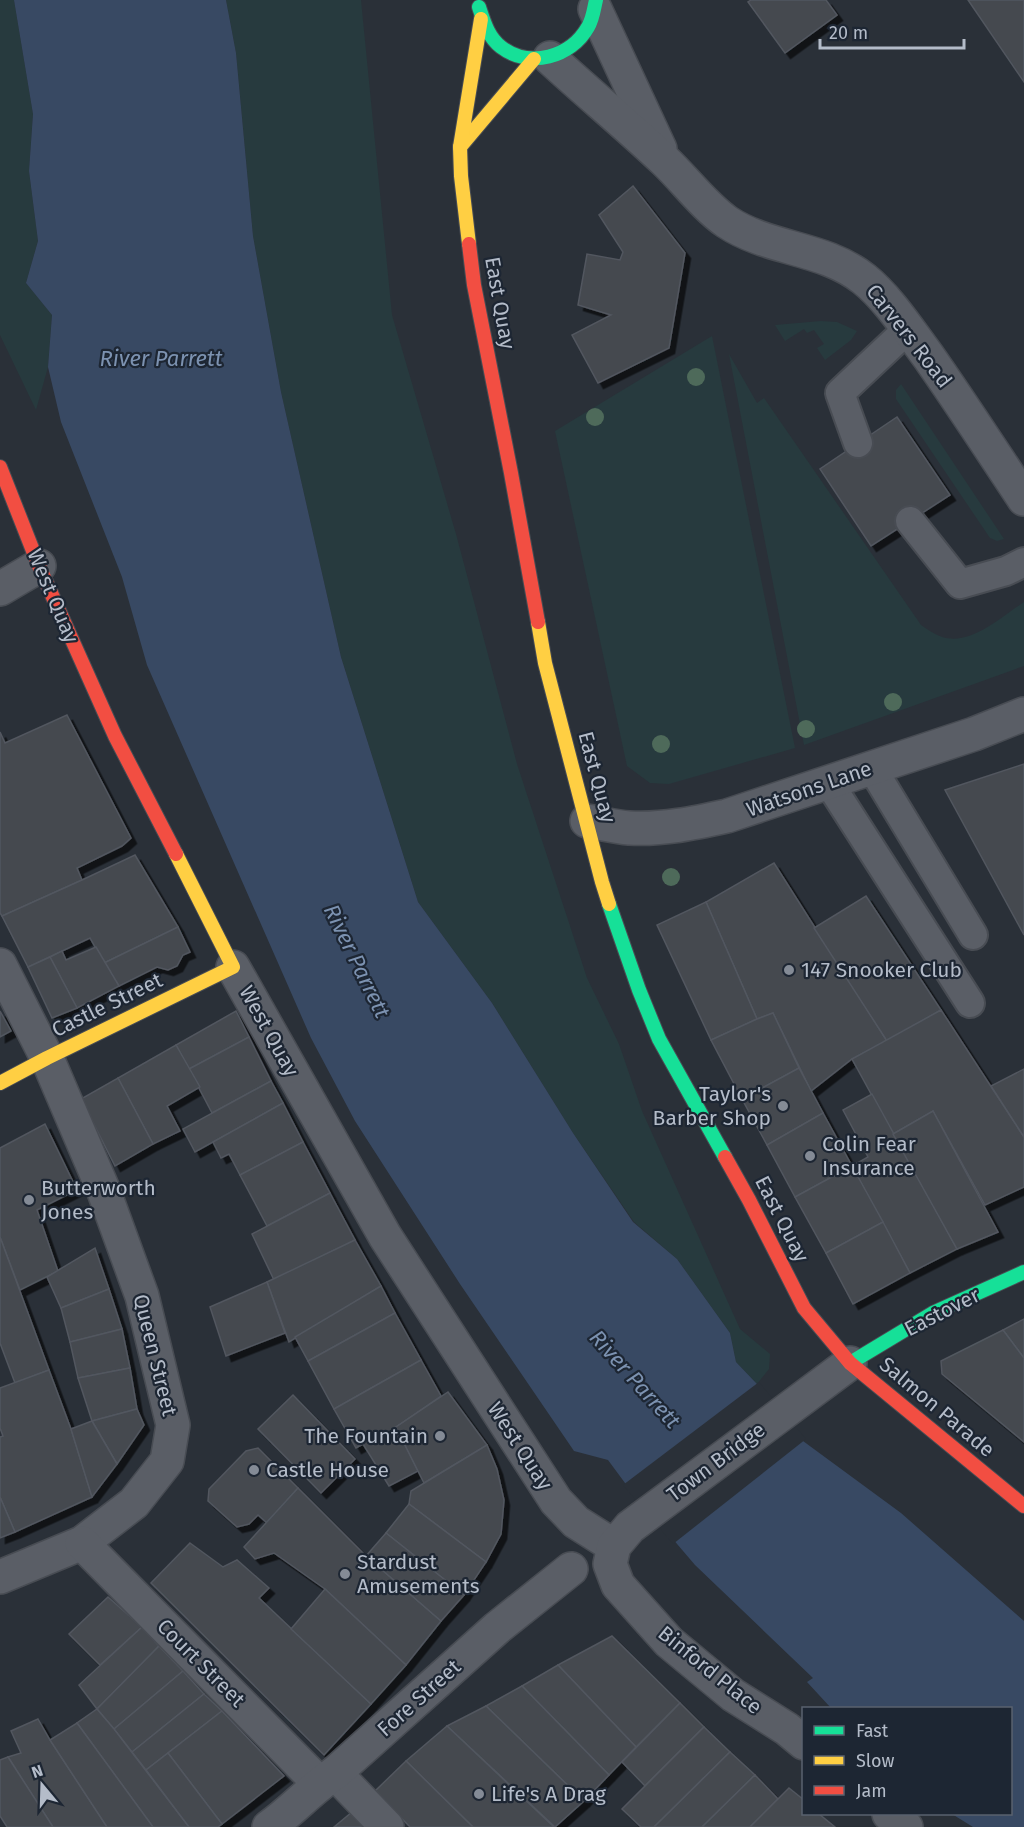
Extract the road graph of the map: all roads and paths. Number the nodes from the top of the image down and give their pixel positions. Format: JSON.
{"nodes":[{"id":1,"x":478,"y":0,"type":"edge"},
{"id":2,"x":596,"y":4,"type":"edge"},
{"id":3,"x":481,"y":19,"type":"junction"},
{"id":4,"x":542,"y":59,"type":"junction"},
{"id":5,"x":460,"y":147,"type":"junction"},
{"id":6,"x":666,"y":162,"type":"junction"},
{"id":7,"x":908,"y":329,"type":"junction"},
{"id":8,"x":858,"y":443,"type":"dead end"},
{"id":9,"x":0,"y":467,"type":"edge"},
{"id":10,"x":1024,"y":499,"type":"edge"},
{"id":11,"x":910,"y":521,"type":"dead end"},
{"id":12,"x":1024,"y":561,"type":"edge"},
{"id":13,"x":39,"y":566,"type":"junction"},
{"id":14,"x":0,"y":590,"type":"edge"},
{"id":15,"x":1024,"y":714,"type":"edge"},
{"id":16,"x":872,"y":768,"type":"junction"},
{"id":17,"x":829,"y":783,"type":"junction"},
{"id":18,"x":587,"y":821,"type":"junction"},
{"id":19,"x":974,"y":935,"type":"dead end"},
{"id":20,"x":0,"y":965,"type":"edge"},
{"id":21,"x":233,"y":967,"type":"junction"},
{"id":22,"x":970,"y":1003,"type":"dead end"},
{"id":23,"x":47,"y":1058,"type":"junction"},
{"id":24,"x":0,"y":1083,"type":"edge"},
{"id":25,"x":1024,"y":1272,"type":"edge"},
{"id":26,"x":850,"y":1363,"type":"junction"},
{"id":27,"x":803,"y":1397,"type":"joint"},
{"id":28,"x":1024,"y":1506,"type":"edge"},
{"id":29,"x":622,"y":1536,"type":"junction"},
{"id":30,"x":82,"y":1543,"type":"junction"},
{"id":31,"x":571,"y":1569,"type":"dead end"},
{"id":32,"x":0,"y":1577,"type":"edge"},
{"id":33,"x":802,"y":1741,"type":"edge"},
{"id":34,"x":327,"y":1778,"type":"junction"},
{"id":35,"x":890,"y":1815,"type":"edge"},
{"id":36,"x":269,"y":1827,"type":"edge"},
{"id":37,"x":387,"y":1827,"type":"edge"},
{"id":38,"x":906,"y":1827,"type":"edge"}],
"edges":[{"from":1,"to":3,"type":"street","name":"Carvers Road"},
{"from":2,"to":4,"type":"street","name":"Carvers Road"},
{"from":2,"to":6,"type":"street","name":"Carvers Road"},
{"from":3,"to":4,"type":"street","name":"Carvers Road"},
{"from":3,"to":5,"type":"street","name":"East Quay"},
{"from":4,"to":5,"type":"street"},
{"from":4,"to":6,"type":"street","name":"Carvers Road"},
{"from":5,"to":18,"type":"street","name":"East Quay"},
{"from":6,"to":7,"type":"street","name":"Carvers Road"},
{"from":7,"to":8,"type":"lane"},
{"from":7,"to":10,"type":"street","name":"Carvers Road"},
{"from":9,"to":13,"type":"street","name":"West Quay"},
{"from":11,"to":12,"type":"lane"},
{"from":13,"to":14,"type":"street"},
{"from":13,"to":21,"type":"street","name":"West Quay"},
{"from":15,"to":16,"type":"street","name":"Watsons Lane"},
{"from":16,"to":17,"type":"street","name":"Watsons Lane"},
{"from":16,"to":19,"type":"lane"},
{"from":17,"to":18,"type":"street","name":"Watsons Lane"},
{"from":17,"to":22,"type":"lane"},
{"from":18,"to":26,"type":"street","name":"East Quay"},
{"from":20,"to":23,"type":"street","name":"Queen Street"},
{"from":21,"to":23,"type":"street","name":"Castle Street"},
{"from":21,"to":29,"type":"street","name":"West Quay"},
{"from":23,"to":24,"type":"street","name":"Castle Street"},
{"from":23,"to":30,"type":"street","name":"Queen Street"},
{"from":25,"to":26,"type":"street","name":"Eastover"},
{"from":26,"to":27,"type":"street","name":"Eastover"},
{"from":26,"to":28,"type":"street","name":"Salmon Parade"},
{"from":27,"to":29,"type":"street","name":"Town Bridge"},
{"from":29,"to":33,"type":"street","name":"Binford Place"},
{"from":30,"to":32,"type":"street","name":"Queen Street"},
{"from":30,"to":34,"type":"street","name":"Court Street"},
{"from":31,"to":34,"type":"street","name":"Fore Street"},
{"from":34,"to":36,"type":"street","name":"Fore Street"},
{"from":34,"to":37,"type":"street","name":"Court Street"},
{"from":35,"to":38,"type":"street"}]}
